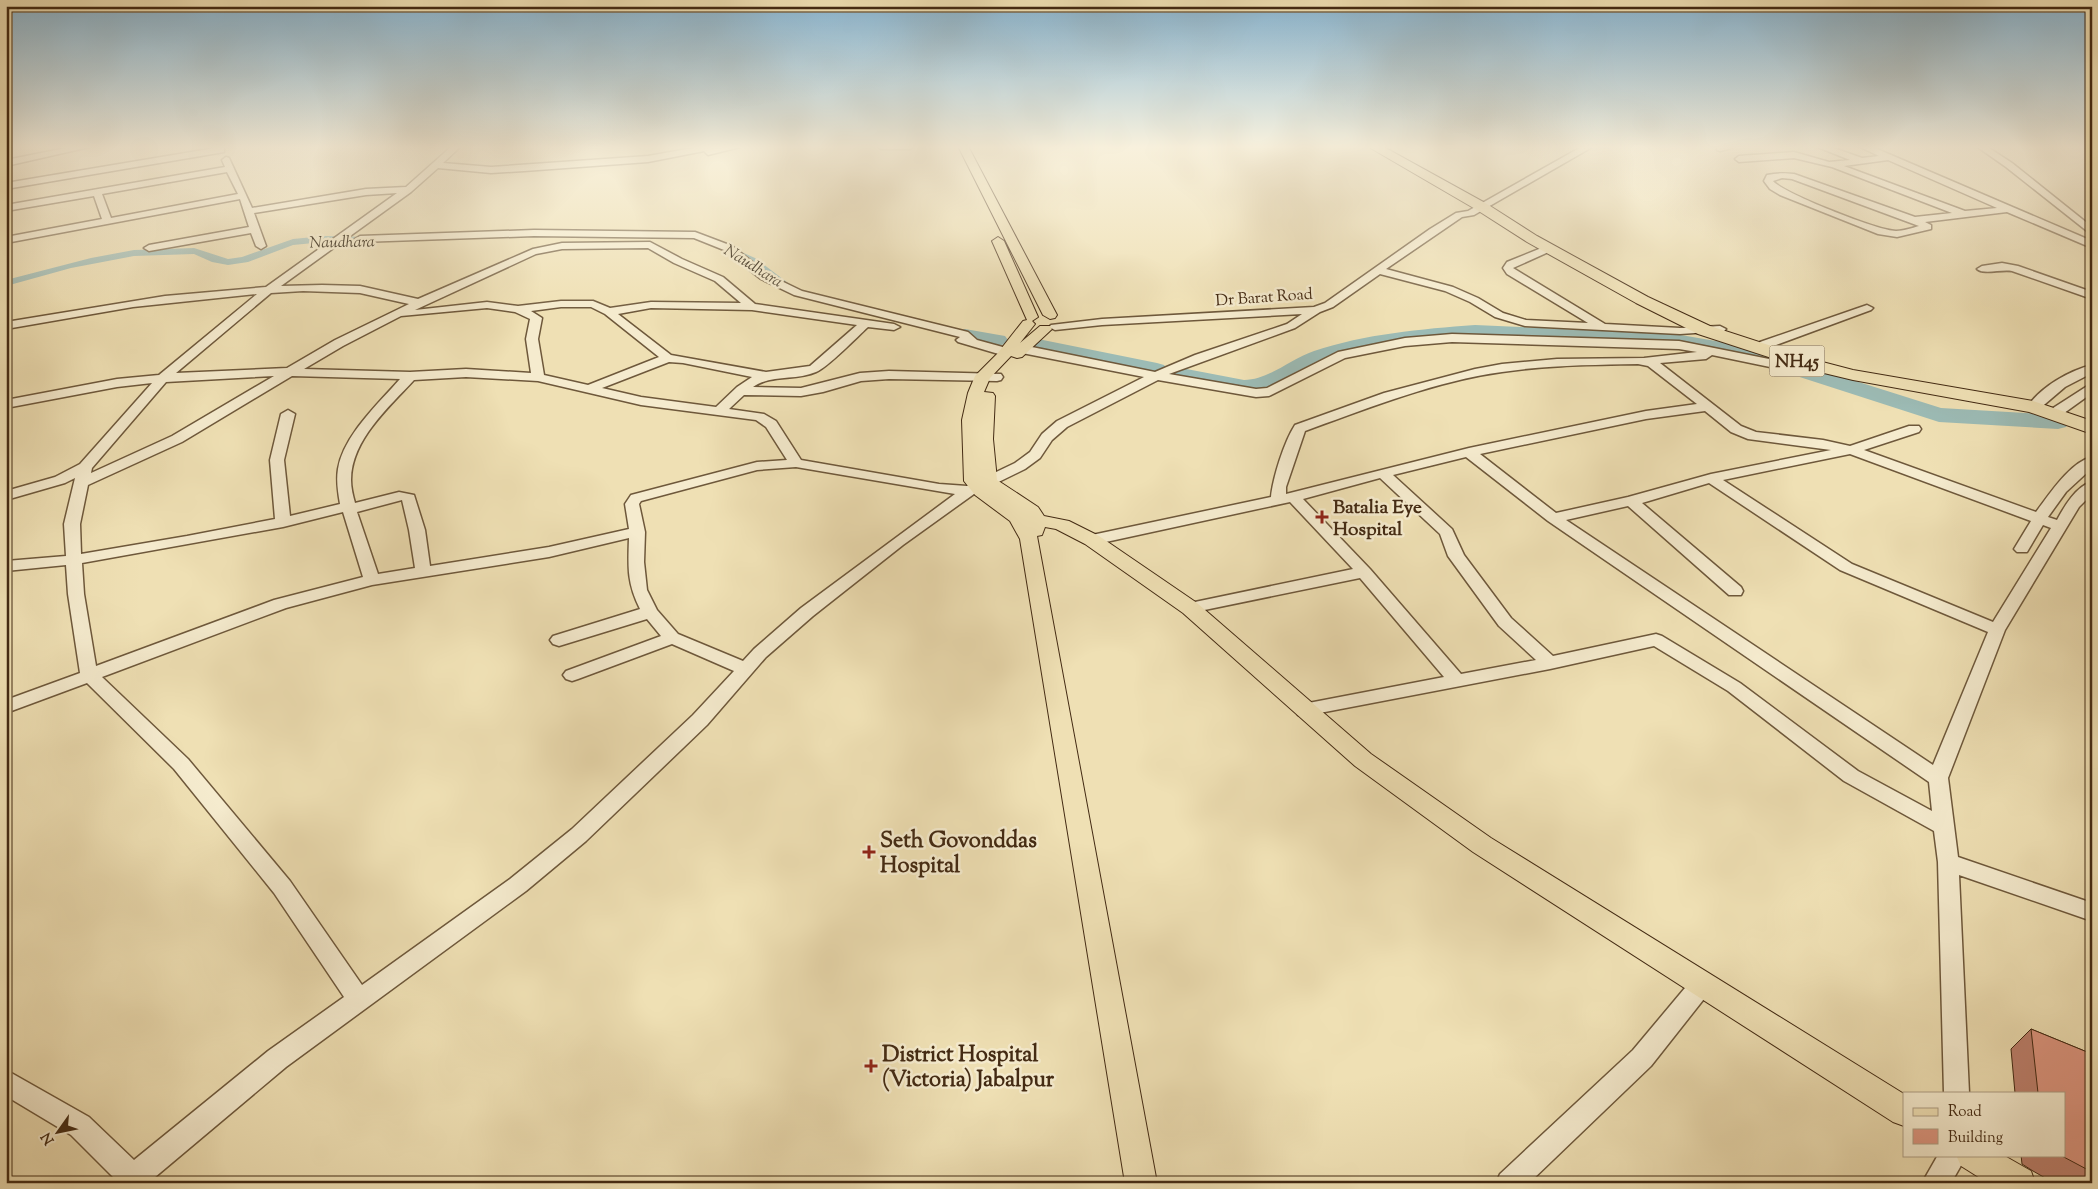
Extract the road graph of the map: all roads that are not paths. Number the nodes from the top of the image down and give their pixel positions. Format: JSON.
{"nodes":[{"id":1,"x":43,"y":201,"type":"edge"},
{"id":2,"x":101,"y":201,"type":"edge"},
{"id":3,"x":213,"y":201,"type":"edge"},
{"id":4,"x":245,"y":201,"type":"edge"},
{"id":5,"x":307,"y":201,"type":"edge"},
{"id":6,"x":392,"y":201,"type":"edge"},
{"id":7,"x":979,"y":201,"type":"edge"},
{"id":8,"x":991,"y":201,"type":"edge"},
{"id":9,"x":1473,"y":201,"type":"edge"},
{"id":10,"x":1485,"y":201,"type":"edge"},
{"id":11,"x":1486,"y":201,"type":"edge"},
{"id":12,"x":1803,"y":201,"type":"edge"},
{"id":13,"x":1863,"y":201,"type":"edge"},
{"id":14,"x":1931,"y":201,"type":"edge"},
{"id":15,"x":1993,"y":201,"type":"edge"},
{"id":16,"x":2005,"y":201,"type":"edge"},
{"id":17,"x":2050,"y":201,"type":"edge"},
{"id":18,"x":1479,"y":205,"type":"junction"},
{"id":19,"x":6,"y":208,"type":"edge"},
{"id":20,"x":2011,"y":209,"type":"junction"},
{"id":21,"x":248,"y":211,"type":"junction"},
{"id":22,"x":1964,"y":214,"type":"junction"},
{"id":23,"x":1459,"y":216,"type":"joint"},
{"id":24,"x":1914,"y":220,"type":"junction"},
{"id":25,"x":108,"y":221,"type":"junction"},
{"id":26,"x":255,"y":229,"type":"junction"},
{"id":27,"x":1524,"y":232,"type":"junction"},
{"id":28,"x":2092,"y":238,"type":"edge"},
{"id":29,"x":360,"y":239,"type":"dead end"},
{"id":30,"x":6,"y":240,"type":"edge"},
{"id":31,"x":261,"y":246,"type":"dead end"},
{"id":32,"x":149,"y":248,"type":"dead end"},
{"id":33,"x":1549,"y":248,"type":"junction"},
{"id":34,"x":1982,"y":269,"type":"dead end"},
{"id":35,"x":1378,"y":270,"type":"junction"},
{"id":36,"x":268,"y":290,"type":"junction"},
{"id":37,"x":2092,"y":296,"type":"edge"},
{"id":38,"x":419,"y":303,"type":"junction"},
{"id":39,"x":752,"y":307,"type":"junction"},
{"id":40,"x":1867,"y":308,"type":"dead end"},
{"id":41,"x":518,"y":309,"type":"junction"},
{"id":42,"x":1316,"y":310,"type":"junction"},
{"id":43,"x":609,"y":312,"type":"junction"},
{"id":44,"x":394,"y":315,"type":"junction"},
{"id":45,"x":1030,"y":320,"type":"junction"},
{"id":46,"x":1052,"y":322,"type":"junction"},
{"id":47,"x":1102,"y":322,"type":"joint"},
{"id":48,"x":866,"y":323,"type":"junction"},
{"id":49,"x":6,"y":326,"type":"edge"},
{"id":50,"x":1603,"y":327,"type":"junction"},
{"id":51,"x":1707,"y":330,"type":"junction"},
{"id":52,"x":972,"y":342,"type":"junction"},
{"id":53,"x":1764,"y":345,"type":"junction"},
{"id":54,"x":1014,"y":350,"type":"junction"},
{"id":55,"x":1723,"y":354,"type":"junction"},
{"id":56,"x":668,"y":358,"type":"junction"},
{"id":57,"x":1646,"y":361,"type":"junction"},
{"id":58,"x":1770,"y":362,"type":"dead end"},
{"id":59,"x":2092,"y":369,"type":"edge"},
{"id":60,"x":286,"y":372,"type":"junction"},
{"id":61,"x":410,"y":376,"type":"junction"},
{"id":62,"x":538,"y":376,"type":"junction"},
{"id":63,"x":766,"y":376,"type":"junction"},
{"id":64,"x":990,"y":376,"type":"junction"},
{"id":65,"x":1156,"y":376,"type":"junction"},
{"id":66,"x":163,"y":378,"type":"junction"},
{"id":67,"x":2092,"y":387,"type":"edge"},
{"id":68,"x":588,"y":390,"type":"junction"},
{"id":69,"x":741,"y":391,"type":"junction"},
{"id":70,"x":2037,"y":402,"type":"junction"},
{"id":71,"x":6,"y":404,"type":"edge"},
{"id":72,"x":1706,"y":407,"type":"junction"},
{"id":73,"x":2060,"y":409,"type":"junction"},
{"id":74,"x":720,"y":411,"type":"junction"},
{"id":75,"x":288,"y":414,"type":"dead end"},
{"id":76,"x":2092,"y":417,"type":"edge"},
{"id":77,"x":2092,"y":428,"type":"edge"},
{"id":78,"x":1914,"y":429,"type":"dead end"},
{"id":79,"x":1851,"y":450,"type":"junction"},
{"id":80,"x":1470,"y":452,"type":"junction"},
{"id":81,"x":2092,"y":461,"type":"edge"},
{"id":82,"x":796,"y":463,"type":"junction"},
{"id":83,"x":1383,"y":473,"type":"junction"},
{"id":84,"x":84,"y":474,"type":"junction"},
{"id":85,"x":1711,"y":478,"type":"junction"},
{"id":86,"x":2092,"y":486,"type":"edge"},
{"id":87,"x":978,"y":487,"type":"junction"},
{"id":88,"x":6,"y":496,"type":"edge"},
{"id":89,"x":1285,"y":498,"type":"junction"},
{"id":90,"x":1631,"y":501,"type":"junction"},
{"id":91,"x":349,"y":508,"type":"junction"},
{"id":92,"x":1553,"y":518,"type":"junction"},
{"id":93,"x":2039,"y":520,"type":"junction"},
{"id":94,"x":283,"y":522,"type":"junction"},
{"id":95,"x":2058,"y":526,"type":"junction"},
{"id":96,"x":1029,"y":527,"type":"junction"},
{"id":97,"x":637,"y":532,"type":"junction"},
{"id":98,"x":1092,"y":540,"type":"junction"},
{"id":99,"x":2022,"y":549,"type":"dead end"},
{"id":100,"x":74,"y":560,"type":"junction"},
{"id":101,"x":6,"y":566,"type":"edge"},
{"id":102,"x":423,"y":571,"type":"junction"},
{"id":103,"x":1364,"y":572,"type":"junction"},
{"id":104,"x":372,"y":580,"type":"junction"},
{"id":105,"x":1735,"y":591,"type":"dead end"},
{"id":106,"x":1190,"y":608,"type":"junction"},
{"id":107,"x":650,"y":612,"type":"junction"},
{"id":108,"x":1997,"y":630,"type":"junction"},
{"id":109,"x":672,"y":638,"type":"junction"},
{"id":110,"x":559,"y":640,"type":"dead end"},
{"id":111,"x":1550,"y":663,"type":"junction"},
{"id":112,"x":746,"y":669,"type":"junction"},
{"id":113,"x":89,"y":675,"type":"junction"},
{"id":114,"x":572,"y":675,"type":"dead end"},
{"id":115,"x":1457,"y":681,"type":"junction"},
{"id":116,"x":6,"y":707,"type":"edge"},
{"id":117,"x":1304,"y":710,"type":"junction"},
{"id":118,"x":1938,"y":778,"type":"junction"},
{"id":119,"x":1944,"y":827,"type":"junction"},
{"id":120,"x":1948,"y":862,"type":"junction"},
{"id":121,"x":2092,"y":912,"type":"edge"},
{"id":122,"x":1703,"y":983,"type":"junction"},
{"id":123,"x":359,"y":1000,"type":"junction"},
{"id":124,"x":6,"y":1082,"type":"edge"},
{"id":125,"x":1957,"y":1092,"type":"edge"},
{"id":126,"x":1903,"y":1110,"type":"edge"},
{"id":127,"x":1953,"y":1156,"type":"edge"},
{"id":128,"x":1974,"y":1156,"type":"edge"},
{"id":129,"x":132,"y":1181,"type":"edge"},
{"id":130,"x":1141,"y":1183,"type":"edge"},
{"id":131,"x":1509,"y":1183,"type":"edge"},
{"id":132,"x":1935,"y":1183,"type":"edge"},
{"id":133,"x":2019,"y":1183,"type":"edge"}],
"edges":[{"from":1,"to":19,"type":"street"},
{"from":2,"to":25,"type":"street"},
{"from":3,"to":25,"type":"street"},
{"from":4,"to":21,"type":"street"},
{"from":5,"to":21,"type":"street"},
{"from":6,"to":36,"type":"street"},
{"from":7,"to":45,"type":"main road"},
{"from":8,"to":46,"type":"main road"},
{"from":9,"to":18,"type":"highway","number":"NH45"},
{"from":10,"to":18,"type":"street","name":"Dr Barat Road"},
{"from":11,"to":18,"type":"street","name":"Dr Barat Road"},
{"from":12,"to":24,"type":"street"},
{"from":13,"to":24,"type":"street"},
{"from":14,"to":22,"type":"street"},
{"from":15,"to":20,"type":"street"},
{"from":16,"to":28,"type":"street"},
{"from":17,"to":28,"type":"street"},
{"from":18,"to":23,"type":"street","name":"Dr Barat Road"},
{"from":18,"to":27,"type":"highway","number":"NH45"},
{"from":20,"to":22,"type":"street"},
{"from":20,"to":28,"type":"street"},
{"from":21,"to":26,"type":"street"},
{"from":22,"to":24,"type":"street"},
{"from":23,"to":35,"type":"street","name":"Dr Barat Road"},
{"from":25,"to":30,"type":"street"},
{"from":26,"to":31,"type":"street"},
{"from":26,"to":32,"type":"street"},
{"from":27,"to":33,"type":"highway","number":"NH45"},
{"from":27,"to":51,"type":"highway","number":"NH45"},
{"from":29,"to":52,"type":"street"},
{"from":33,"to":50,"type":"street"},
{"from":33,"to":51,"type":"highway","number":"NH45"},
{"from":34,"to":37,"type":"street"},
{"from":35,"to":42,"type":"street","name":"Dr Barat Road"},
{"from":35,"to":50,"type":"street"},
{"from":36,"to":38,"type":"street"},
{"from":36,"to":49,"type":"street"},
{"from":36,"to":66,"type":"street"},
{"from":38,"to":39,"type":"street"},
{"from":38,"to":44,"type":"street"},
{"from":39,"to":43,"type":"street"},
{"from":39,"to":48,"type":"street"},
{"from":40,"to":53,"type":"street"},
{"from":41,"to":43,"type":"street"},
{"from":41,"to":44,"type":"street"},
{"from":41,"to":62,"type":"street"},
{"from":42,"to":47,"type":"street","name":"Dr Barat Road"},
{"from":42,"to":65,"type":"street"},
{"from":43,"to":56,"type":"street"},
{"from":44,"to":60,"type":"street"},
{"from":45,"to":46,"type":"main road"},
{"from":45,"to":54,"type":"main road"},
{"from":46,"to":47,"type":"street","name":"Dr Barat Road"},
{"from":46,"to":54,"type":"main road"},
{"from":48,"to":52,"type":"street"},
{"from":48,"to":63,"type":"street"},
{"from":50,"to":51,"type":"street"},
{"from":51,"to":53,"type":"highway","number":"NH45"},
{"from":51,"to":55,"type":"street"},
{"from":51,"to":70,"type":"highway","number":"NH45"},
{"from":52,"to":54,"type":"street"},
{"from":53,"to":70,"type":"highway","number":"NH45"},
{"from":54,"to":64,"type":"main road"},
{"from":54,"to":65,"type":"street"},
{"from":55,"to":57,"type":"street"},
{"from":55,"to":58,"type":"street"},
{"from":55,"to":65,"type":"street"},
{"from":56,"to":63,"type":"street"},
{"from":56,"to":68,"type":"street"},
{"from":57,"to":72,"type":"street"},
{"from":57,"to":89,"type":"street"},
{"from":59,"to":70,"type":"street"},
{"from":60,"to":61,"type":"street"},
{"from":60,"to":66,"type":"street"},
{"from":60,"to":84,"type":"street"},
{"from":61,"to":62,"type":"street"},
{"from":61,"to":91,"type":"street"},
{"from":62,"to":68,"type":"street"},
{"from":63,"to":69,"type":"street"},
{"from":64,"to":69,"type":"street"},
{"from":64,"to":87,"type":"main road"},
{"from":65,"to":87,"type":"street"},
{"from":66,"to":71,"type":"street"},
{"from":66,"to":84,"type":"street"},
{"from":67,"to":73,"type":"street"},
{"from":68,"to":74,"type":"street"},
{"from":69,"to":74,"type":"street"},
{"from":70,"to":73,"type":"highway","number":"NH45"},
{"from":72,"to":79,"type":"street"},
{"from":72,"to":80,"type":"street"},
{"from":73,"to":76,"type":"highway","number":"NH45"},
{"from":73,"to":77,"type":"highway","number":"NH45"},
{"from":74,"to":82,"type":"street"},
{"from":75,"to":94,"type":"street"},
{"from":78,"to":79,"type":"street"},
{"from":79,"to":85,"type":"street"},
{"from":79,"to":93,"type":"street"},
{"from":80,"to":83,"type":"street"},
{"from":80,"to":92,"type":"street"},
{"from":81,"to":93,"type":"street"},
{"from":82,"to":87,"type":"street"},
{"from":82,"to":97,"type":"street"},
{"from":83,"to":89,"type":"street"},
{"from":83,"to":111,"type":"street"},
{"from":84,"to":88,"type":"street"},
{"from":84,"to":100,"type":"street"},
{"from":85,"to":90,"type":"street"},
{"from":85,"to":108,"type":"street"},
{"from":86,"to":95,"type":"street"},
{"from":87,"to":96,"type":"main road"},
{"from":87,"to":112,"type":"street"},
{"from":89,"to":98,"type":"street"},
{"from":89,"to":103,"type":"street"},
{"from":90,"to":92,"type":"street"},
{"from":90,"to":105,"type":"street"},
{"from":91,"to":94,"type":"street"},
{"from":91,"to":102,"type":"street"},
{"from":91,"to":104,"type":"street"},
{"from":92,"to":118,"type":"street"},
{"from":93,"to":95,"type":"street"},
{"from":93,"to":99,"type":"street"},
{"from":94,"to":100,"type":"street"},
{"from":95,"to":108,"type":"street"},
{"from":96,"to":98,"type":"main road"},
{"from":96,"to":130,"type":"main road"},
{"from":97,"to":102,"type":"street"},
{"from":97,"to":107,"type":"street"},
{"from":98,"to":106,"type":"main road"},
{"from":100,"to":101,"type":"street"},
{"from":100,"to":113,"type":"street"},
{"from":102,"to":104,"type":"street"},
{"from":103,"to":106,"type":"street"},
{"from":103,"to":115,"type":"street"},
{"from":104,"to":113,"type":"street"},
{"from":106,"to":117,"type":"main road"},
{"from":107,"to":109,"type":"street"},
{"from":107,"to":110,"type":"street"},
{"from":108,"to":118,"type":"street"},
{"from":109,"to":112,"type":"street"},
{"from":109,"to":114,"type":"street"},
{"from":111,"to":115,"type":"street"},
{"from":111,"to":119,"type":"street"},
{"from":112,"to":123,"type":"street"},
{"from":113,"to":116,"type":"street"},
{"from":113,"to":123,"type":"street"},
{"from":115,"to":117,"type":"street"},
{"from":117,"to":122,"type":"main road"},
{"from":118,"to":119,"type":"street"},
{"from":119,"to":120,"type":"street"},
{"from":120,"to":121,"type":"street"},
{"from":120,"to":125,"type":"street"},
{"from":122,"to":126,"type":"main road"},
{"from":122,"to":131,"type":"street"},
{"from":123,"to":129,"type":"street"},
{"from":124,"to":129,"type":"street"},
{"from":127,"to":132,"type":"street"},
{"from":128,"to":133,"type":"main road"}]}
